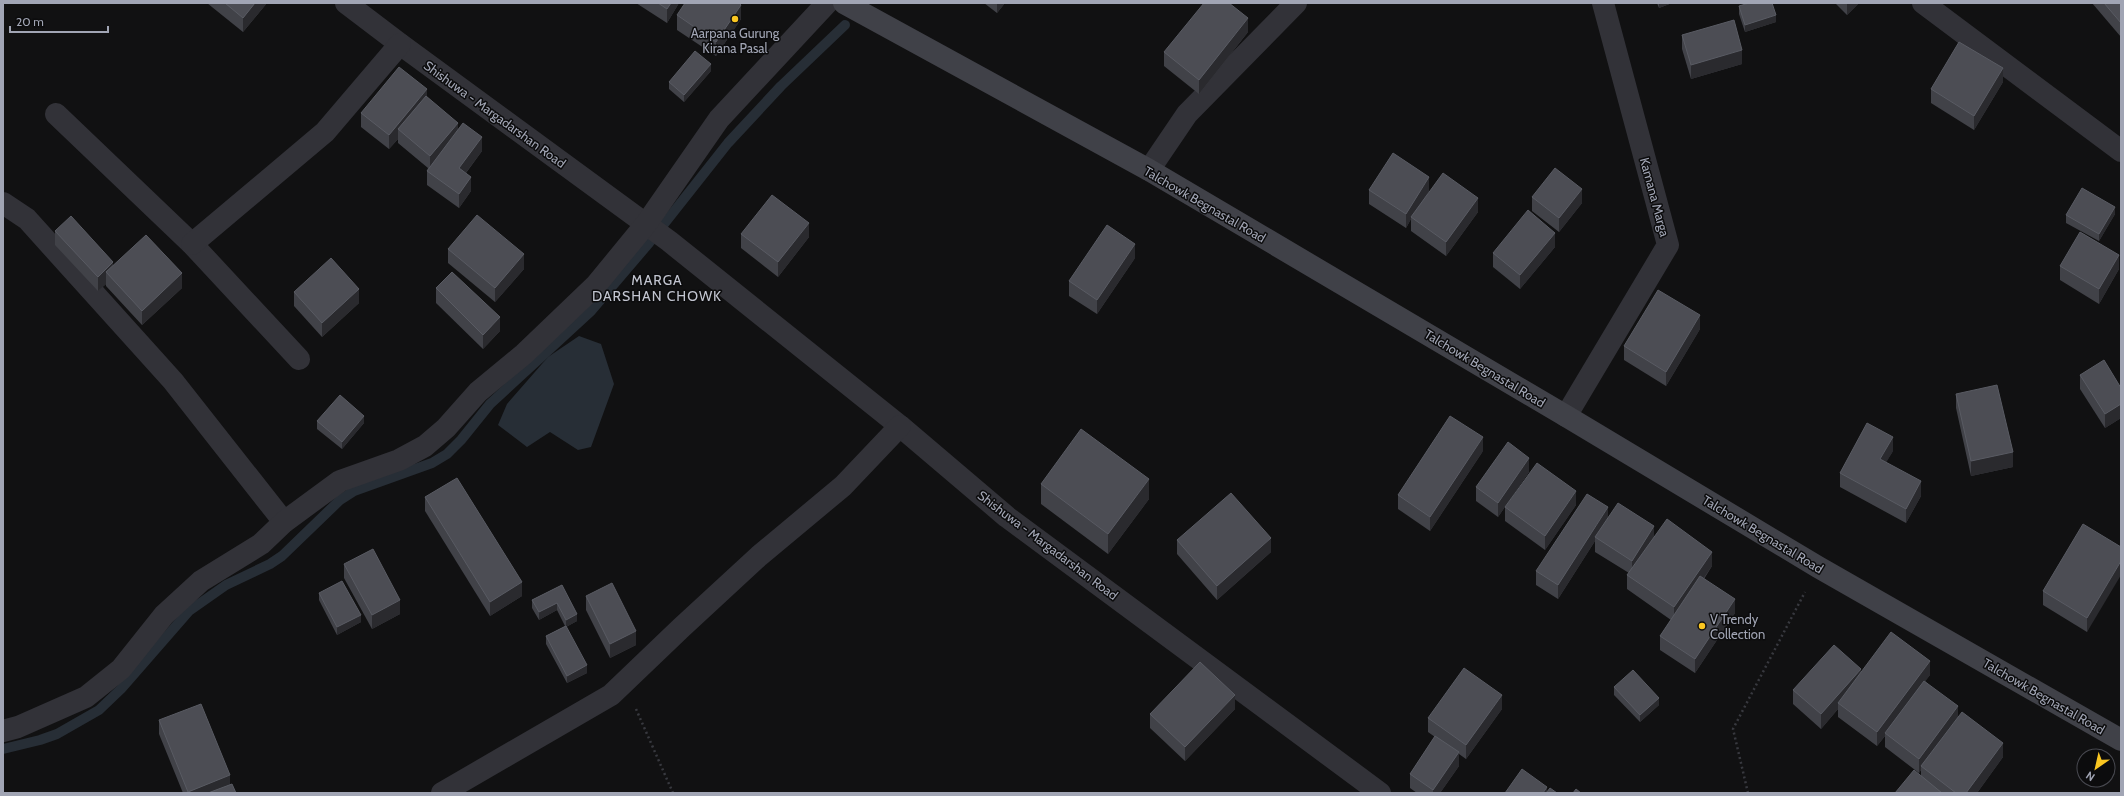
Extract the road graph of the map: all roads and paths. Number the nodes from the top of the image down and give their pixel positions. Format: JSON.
{"nodes":[{"id":1,"x":346,"y":3,"type":"edge"},
{"id":2,"x":827,"y":3,"type":"edge"},
{"id":3,"x":844,"y":3,"type":"edge"},
{"id":4,"x":1296,"y":3,"type":"edge"},
{"id":5,"x":1603,"y":3,"type":"edge"},
{"id":6,"x":1923,"y":3,"type":"edge"},
{"id":7,"x":400,"y":44,"type":"junction"},
{"id":8,"x":56,"y":114,"type":"dead end"},
{"id":9,"x":2121,"y":151,"type":"edge"},
{"id":10,"x":1149,"y":170,"type":"junction"},
{"id":11,"x":3,"y":203,"type":"edge"},
{"id":12,"x":646,"y":224,"type":"junction"},
{"id":13,"x":192,"y":244,"type":"junction"},
{"id":14,"x":299,"y":359,"type":"dead end"},
{"id":15,"x":1566,"y":416,"type":"junction"},
{"id":16,"x":900,"y":426,"type":"junction"},
{"id":17,"x":284,"y":522,"type":"junction"},
{"id":18,"x":1818,"y":567,"type":"junction"},
{"id":19,"x":624,"y":683,"type":"junction"},
{"id":20,"x":3,"y":731,"type":"edge"},
{"id":21,"x":2121,"y":740,"type":"edge"},
{"id":22,"x":442,"y":793,"type":"edge"},
{"id":23,"x":673,"y":793,"type":"edge"},
{"id":24,"x":1380,"y":793,"type":"edge"},
{"id":25,"x":1748,"y":793,"type":"edge"}],
"edges":[{"from":1,"to":7,"type":"street","name":"Shishuwa - Margadarshan Road"},
{"from":2,"to":12,"type":"street"},
{"from":3,"to":10,"type":"main road","name":"Talchowk Begnastal Road"},
{"from":4,"to":10,"type":"street"},
{"from":5,"to":15,"type":"street","name":"Kamana Marga"},
{"from":6,"to":9,"type":"street"},
{"from":7,"to":12,"type":"street","name":"Shishuwa - Margadarshan Road"},
{"from":7,"to":13,"type":"street"},
{"from":8,"to":13,"type":"street"},
{"from":10,"to":15,"type":"main road","name":"Talchowk Begnastal Road"},
{"from":11,"to":17,"type":"street"},
{"from":12,"to":16,"type":"street","name":"Shishuwa - Margadarshan Road"},
{"from":12,"to":17,"type":"street"},
{"from":13,"to":14,"type":"street"},
{"from":15,"to":18,"type":"main road","name":"Talchowk Begnastal Road"},
{"from":16,"to":19,"type":"street"},
{"from":16,"to":24,"type":"street","name":"Shishuwa - Margadarshan Road"},
{"from":17,"to":20,"type":"street"},
{"from":18,"to":21,"type":"main road","name":"Talchowk Begnastal Road"},
{"from":18,"to":25,"type":"path"},
{"from":19,"to":22,"type":"street"},
{"from":19,"to":23,"type":"path"}]}
